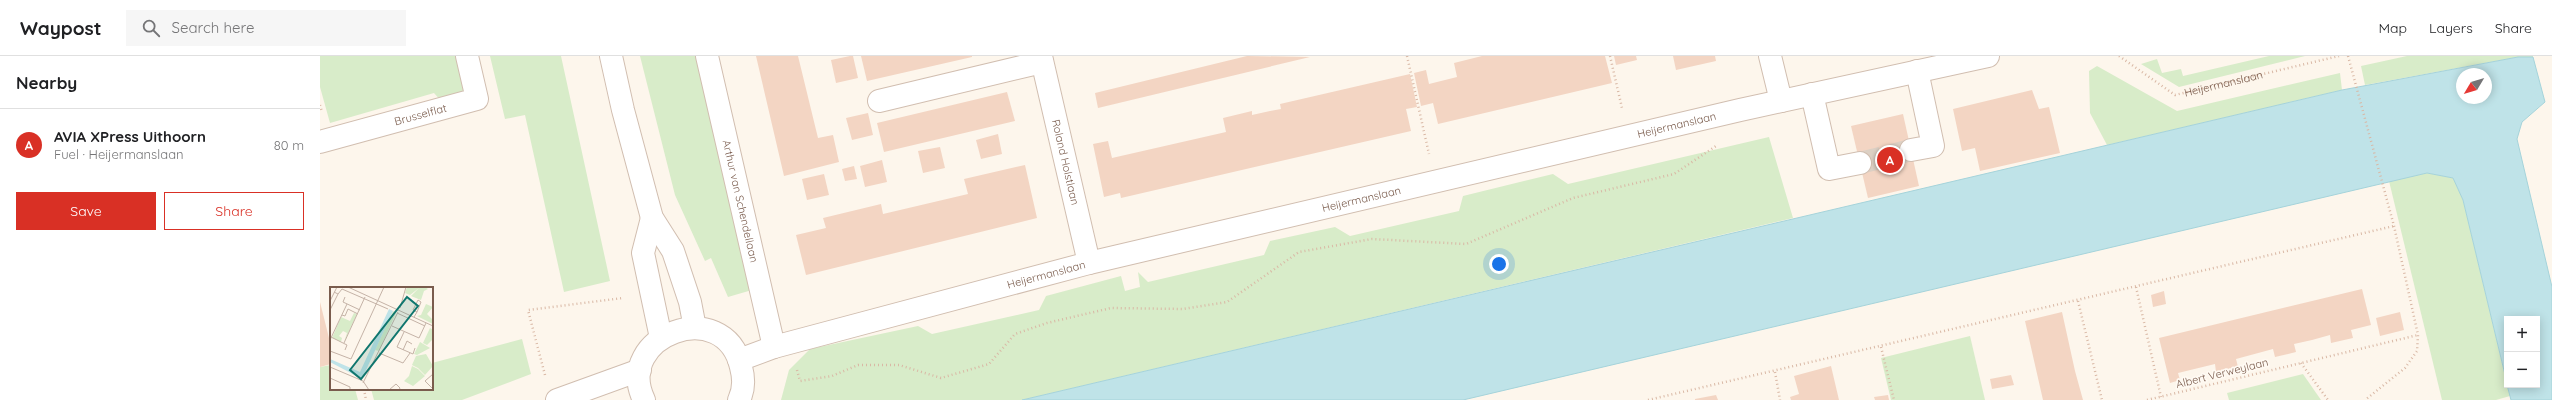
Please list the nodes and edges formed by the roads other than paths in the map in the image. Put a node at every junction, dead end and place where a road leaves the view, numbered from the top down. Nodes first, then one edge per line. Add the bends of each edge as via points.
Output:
1 (467, 56) edge
2 (611, 56) edge
3 (707, 56) edge
4 (1770, 56) edge
5 (1988, 56) edge
6 (1041, 59) edge
7 (1917, 71) junction
8 (1812, 94) junction
9 (879, 101) dead end
10 (1781, 101) junction
11 (320, 142) edge
12 (1911, 150) tunnel mouth
13 (1860, 163) tunnel mouth
14 (652, 218) junction
15 (1089, 263) junction
16 (695, 328) junction
17 (661, 338) junction
18 (774, 347) junction
19 (739, 360) junction
20 (640, 370) junction
21 (557, 400) edge
22 (644, 400) edge
23 (739, 400) edge

1 - 11 street, Brusselflat via 477,99
2 - 14 street
3 - 18 street, Arthur van Schendellaan
4 - 10 street
5 - 7 street, Heijermanslaan
6 - 9 street, Roland Holstlaan
6 - 15 street, Roland Holstlaan
7 - 8 street, Heijermanslaan
7 - 12 street via 1933,146
8 - 10 street, Heijermanslaan
8 - 13 street via 1829,169
10 - 15 street, Heijermanslaan
14 - 16 street via 673,251 690,302
14 - 17 street via 643,253
15 - 18 street, Heijermanslaan
16 - 17 street via 677,329
16 - 19 street via 713,332 729,344
17 - 20 street via 648,352
18 - 19 street, Heijermanslaan
19 - 23 street via 744,378
20 - 21 street
20 - 22 street

